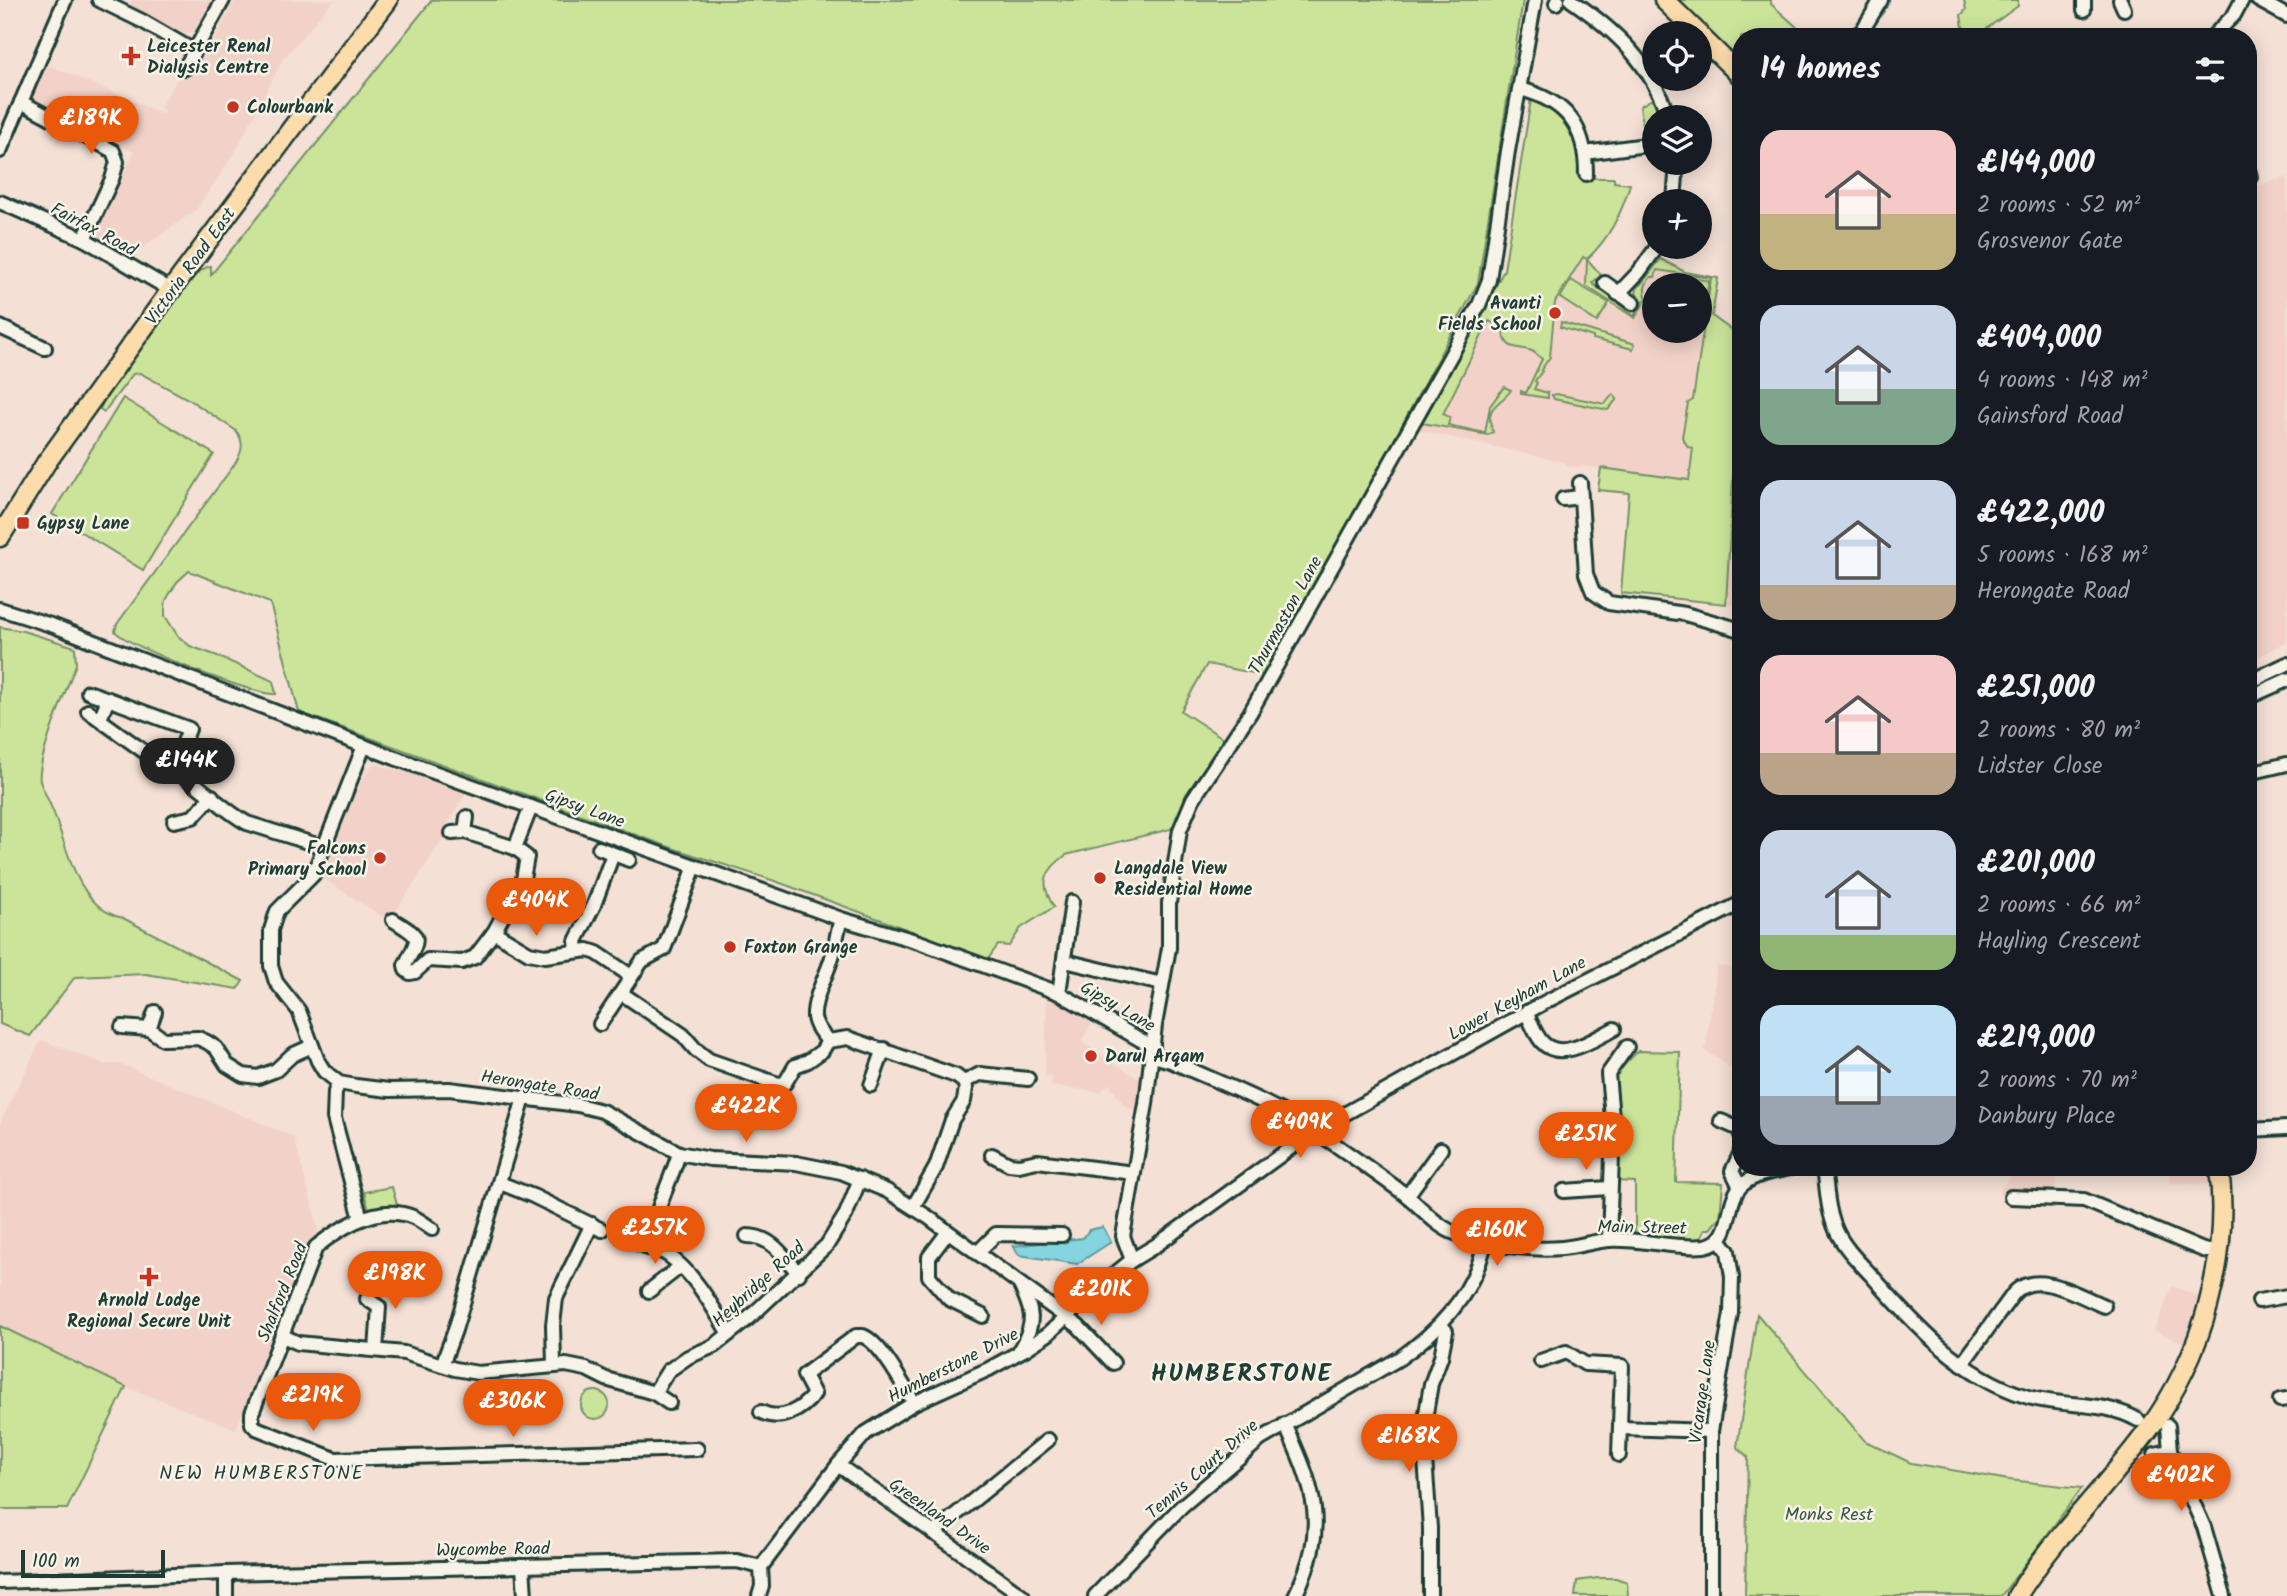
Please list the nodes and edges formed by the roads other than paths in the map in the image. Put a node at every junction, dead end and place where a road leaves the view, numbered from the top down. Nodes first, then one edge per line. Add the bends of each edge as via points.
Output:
1 (65, 0) edge
2 (99, 0) edge
3 (223, 0) edge
4 (388, 0) edge
5 (1535, 0) edge
6 (1572, 0) edge
7 (1664, 0) edge
8 (1881, 0) edge
9 (2242, 0) edge
10 (2258, 0) edge
11 (2287, 16) edge
12 (1685, 21) edge
13 (1864, 28) edge
14 (2221, 28) edge
15 (1712, 48) edge
16 (194, 51) junction
17 (1732, 67) edge
18 (185, 68) dead end
19 (1520, 89) junction
20 (21, 103) junction
21 (1663, 105) edge
22 (1642, 146) edge
23 (0, 150) edge
24 (1585, 153) junction
25 (1586, 174) dead end
26 (0, 202) edge
27 (84, 239) junction
28 (1648, 259) edge
29 (1605, 284) dead end
30 (171, 290) junction
31 (1618, 295) junction
32 (1633, 303) dead end
33 (0, 327) edge
34 (45, 348) dead end
35 (1580, 483) dead end
36 (1580, 497) junction
37 (1563, 499) dead end
38 (0, 537) edge
39 (0, 609) edge
40 (1732, 627) edge
41 (2287, 664) edge
42 (2257, 678) edge
43 (2287, 680) edge
44 (88, 692) dead end
45 (2257, 693) edge
46 (108, 699) junction
47 (88, 710) dead end
48 (100, 719) junction
49 (364, 746) junction
50 (2287, 764) edge
51 (174, 768) junction
52 (2257, 772) edge
53 (212, 796) junction
54 (531, 807) junction
55 (467, 817) dead end
56 (174, 821) dead end
57 (323, 847) junction
58 (515, 848) junction
59 (599, 848) dead end
60 (613, 854) junction
61 (629, 860) dead end
62 (695, 866) junction
63 (1072, 902) dead end
64 (1732, 907) edge
65 (841, 919) junction
66 (393, 920) dead end
67 (494, 932) junction
68 (577, 950) junction
69 (1065, 961) junction
70 (631, 976) junction
71 (1163, 984) junction
72 (621, 993) junction
73 (1059, 993) junction
74 (155, 1012) dead end
75 (1526, 1012) junction
76 (600, 1024) dead end
77 (122, 1027) dead end
78 (149, 1029) junction
79 (1614, 1029) dead end
80 (828, 1041) junction
81 (312, 1046) junction
82 (1627, 1047) dead end
83 (884, 1049) junction
84 (1153, 1051) junction
85 (1028, 1079) dead end
86 (964, 1082) junction
87 (339, 1083) junction
88 (871, 1085) dead end
89 (524, 1098) junction
90 (1721, 1121) dead end
91 (1732, 1126) edge
92 (2287, 1128) edge
93 (1314, 1130) junction
94 (2257, 1130) edge
95 (1441, 1149) dead end
96 (679, 1153) junction
97 (992, 1155) dead end
98 (1134, 1173) junction
99 (1734, 1176) edge
100 (1760, 1176) edge
101 (1825, 1176) edge
102 (2220, 1176) edge
103 (860, 1179) junction
104 (500, 1183) junction
105 (1740, 1187) junction
106 (1609, 1188) junction
107 (1564, 1191) dead end
108 (1407, 1196) junction
109 (2011, 1197) dead end
110 (913, 1207) junction
111 (361, 1219) junction
112 (432, 1229) dead end
113 (948, 1231) junction
114 (747, 1236) dead end
115 (1062, 1236) dead end
116 (1719, 1239) junction
117 (1609, 1240) junction
118 (1485, 1241) junction
119 (977, 1253) junction
120 (2219, 1253) junction
121 (1132, 1260) junction
122 (681, 1266) junction
123 (799, 1274) junction
124 (1020, 1284) junction
125 (649, 1291) dead end
126 (2287, 1296) edge
127 (367, 1299) dead end
128 (2259, 1301) dead end
129 (2104, 1306) dead end
130 (983, 1316) dead end
131 (1066, 1318) junction
132 (1441, 1325) junction
133 (729, 1334) junction
134 (283, 1336) junction
135 (376, 1350) junction
136 (1018, 1353) junction
137 (1541, 1362) dead end
138 (794, 1363) dead end
139 (1113, 1363) dead end
140 (1962, 1364) junction
141 (442, 1365) junction
142 (554, 1365) junction
143 (804, 1375) junction
144 (654, 1393) junction
145 (669, 1403) dead end
146 (914, 1403) junction
147 (761, 1412) dead end
148 (2138, 1420) dead end
149 (1286, 1424) junction
150 (2168, 1426) dead end
151 (1620, 1428) junction
152 (1711, 1431) junction
153 (1048, 1440) dead end
154 (697, 1449) dead end
155 (2171, 1451) junction
156 (2155, 1454) dead end
157 (1619, 1455) dead end
158 (838, 1465) junction
159 (2098, 1492) junction
160 (933, 1533) junction
161 (523, 1566) junction
162 (761, 1567) junction
163 (226, 1573) junction
164 (2, 1583) edge
165 (226, 1596) edge
166 (524, 1596) edge
167 (759, 1596) edge
168 (1023, 1596) edge
169 (1095, 1596) edge
170 (1295, 1596) edge
171 (1430, 1596) edge
172 (1711, 1596) edge
173 (2017, 1596) edge
174 (2030, 1596) edge
175 (2224, 1596) edge

1 - 20 street
2 - 16 street
3 - 16 street
4 - 30 highway, Victoria Road East
5 - 19 street, Thurmaston Lane
6 - 21 street via 1635,53
7 - 12 highway
8 - 13 street
9 - 14 street
10 - 11 street
15 - 17 highway
16 - 18 street
19 - 24 street via 1549,99 1565,111 1578,130
19 - 71 street, Thurmaston Lane via 1489,280 1250,713 1194,799 1181,830
20 - 23 street
20 - 27 street via 113,151 117,162 112,179
22 - 24 street
24 - 25 street
26 - 27 street, Fairfax Road
27 - 30 street, Fairfax Road
28 - 31 street
29 - 31 street
30 - 38 highway, Victoria Road East via 46,463
31 - 32 street
33 - 34 street
35 - 36 street
36 - 37 street
36 - 40 street via 1586,574 1597,597
39 - 49 street, Gipsy Lane
41 - 42 street
43 - 45 street
44 - 46 street
46 - 48 street
46 - 51 street via 189,729
47 - 48 street
48 - 51 street via 160,763
49 - 54 street, Gipsy Lane
49 - 57 street
50 - 52 street
51 - 53 street
53 - 56 street via 193,817
53 - 57 street via 247,823
54 - 58 street
54 - 62 street, Gipsy Lane
55 - 58 street via 458,832
57 - 81 street via 313,875 277,911 271,930 276,982 299,1010
58 - 67 street via 527,857 523,879
59 - 60 street
60 - 61 street
60 - 68 street via 576,941
62 - 65 street, Gipsy Lane
62 - 70 street via 664,949 642,961
63 - 69 street
64 - 75 street, Lower Keyham Lane
65 - 73 street, Gipsy Lane
65 - 80 street via 814,1017
66 - 67 street via 417,938 405,965 410,973 428,960 469,961
67 - 68 street via 529,953 545,956
68 - 70 street via 597,953
69 - 71 street
69 - 73 street
70 - 72 street
71 - 84 street, Thurmaston Lane
72 - 76 street
72 - 80 street via 683,1035 709,1060 778,1084 785,1083 795,1066 822,1051
73 - 84 street, Gipsy Lane
74 - 78 street
75 - 79 street via 1543,1043 1560,1050
75 - 93 street, Lower Keyham Lane
77 - 78 street
78 - 81 street via 163,1039 198,1038 216,1048 227,1065 243,1075 258,1077
80 - 83 street via 848,1038
81 - 87 street via 324,1071
82 - 106 street via 1608,1074 1613,1128
83 - 86 street
83 - 88 street
84 - 93 street, Gipsy Lane
84 - 98 street, Thurmaston Lane
85 - 86 street via 980,1074
86 - 110 street via 964,1101
87 - 89 street, Herongate Road
87 - 111 street via 334,1118
89 - 96 street, Herongate Road via 601,1111
89 - 104 street
90 - 91 street
92 - 94 street
93 - 108 street, Main Street
93 - 121 street, Humberstone Drive
95 - 108 street
96 - 103 street, Herongate Road via 796,1164
96 - 122 street via 657,1226 643,1245
97 - 98 street via 1009,1164 1037,1161
98 - 121 street, Thurmaston Lane via 1123,1236
99 - 105 street
100 - 105 street
101 - 140 street via 1831,1218 1842,1241 1900,1308
102 - 120 highway via 2223,1222
103 - 110 street, Herongate Road
103 - 123 street, Heybridge Road via 827,1245
104 - 141 street
104 - 142 street via 597,1227 556,1298
105 - 116 street
106 - 107 street
106 - 117 street
108 - 118 street, Main Street via 1442,1227
109 - 120 street via 2084,1200
110 - 113 street, Herongate Road
111 - 112 street, Shalford Road via 395,1213
111 - 134 street, Shalford Road via 316,1247
113 - 119 street, Herongate Road
113 - 130 street via 929,1257 929,1276 949,1299
114 - 123 street via 769,1241
115 - 119 street via 996,1234
116 - 117 street, Main Street via 1704,1246
116 - 152 street, Vicarage Lane via 1732,1267 1731,1313
117 - 118 street, Main Street via 1560,1248
118 - 132 street, Tennis Court Drive via 1481,1262
119 - 124 street, Herongate Road
120 - 159 highway via 2207,1310 2174,1390
121 - 131 street, Humberstone Drive
122 - 125 street
122 - 133 street
123 - 133 street, Heybridge Road
124 - 131 street, Herongate Road
124 - 136 street via 1032,1317 1030,1332
126 - 128 street
127 - 135 street via 379,1307
129 - 140 street via 2040,1283 2025,1284
131 - 136 street, Humberstone Drive
131 - 139 street, Herongate Road
132 - 149 street, Tennis Court Drive via 1400,1358
132 - 171 street via 1446,1331 1444,1344 1423,1431
133 - 144 street, Heybridge Road via 668,1371
134 - 135 street via 298,1343
134 - 154 street, Shalford Road via 252,1413 252,1424 335,1459 508,1456 683,1444
135 - 141 street
136 - 146 street, Humberstone Drive
137 - 151 street via 1566,1352 1585,1364 1622,1366
138 - 143 street
140 - 148 street via 2026,1396 2111,1408
141 - 142 street via 478,1373
142 - 144 street via 586,1368
143 - 146 street via 856,1336 863,1336 873,1343
143 - 147 street via 814,1390 813,1397 791,1413
144 - 145 street
146 - 158 street, Humberstone Drive via 866,1433
149 - 169 street, Tennis Court Drive via 1261,1439 1182,1506
149 - 170 street via 1310,1481 1315,1515 1312,1555
150 - 155 street
151 - 152 street
151 - 157 street
152 - 172 street, Vicarage Lane
153 - 160 street
155 - 156 street
155 - 175 street via 2204,1527
158 - 160 street, Greenland Drive
158 - 162 street, Humberstone Drive
159 - 173 highway via 2056,1539
159 - 174 highway
160 - 168 street, Greenland Drive
161 - 162 street, Wycombe Road via 737,1561
161 - 163 street, Wycombe Road
161 - 166 street
162 - 167 street
163 - 164 street, Wycombe Road
163 - 165 street

